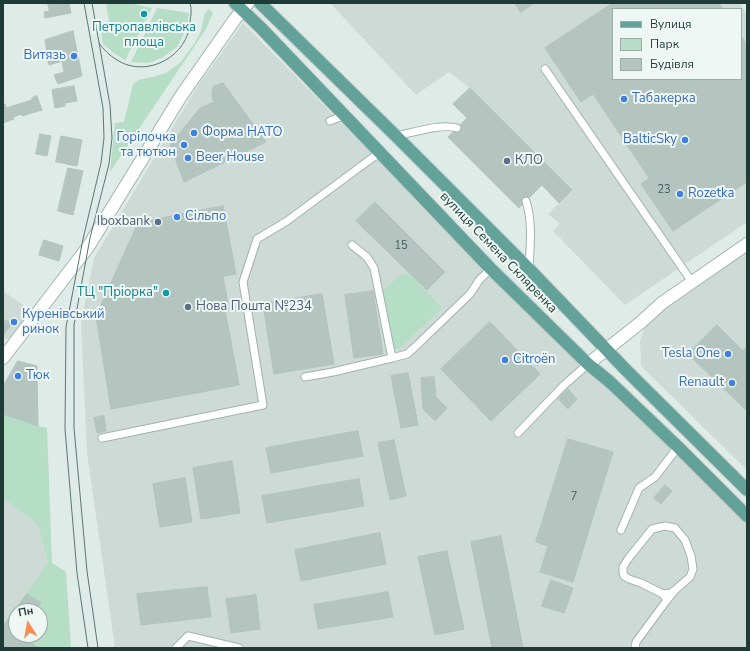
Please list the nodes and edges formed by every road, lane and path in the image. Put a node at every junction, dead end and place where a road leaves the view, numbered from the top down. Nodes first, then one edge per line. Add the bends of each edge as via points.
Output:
1 (260, 3) edge
2 (242, 5) edge
3 (545, 69) dead end
4 (457, 128) dead end
5 (396, 136) junction
6 (381, 152) junction
7 (526, 201) dead end
8 (747, 244) edge
9 (352, 245) dead end
10 (491, 269) junction
11 (529, 269) junction
12 (692, 282) junction
13 (606, 350) junction
14 (3, 358) edge
15 (392, 358) junction
16 (588, 364) junction
17 (305, 377) dead end
18 (518, 433) dead end
19 (102, 438) dead end
20 (678, 447) junction
21 (745, 484) edge
22 (747, 516) edge
23 (621, 530) dead end
24 (665, 597) junction
25 (635, 646) edge
26 (176, 648) edge
27 (239, 648) edge

1 - 5 main road, вулиця Семена Скляренка
2 - 6 main road, вулиця Семена Скляренка
2 - 14 street via 181,96 88,247
3 - 12 lane
4 - 5 lane via 442,126
5 - 11 main road, вулиця Семена Скляренка
6 - 10 main road, вулиця Семена Скляренка
6 - 19 lane via 257,239 243,282 263,405
7 - 11 lane via 531,241
8 - 12 street
9 - 15 lane via 374,268
10 - 15 lane via 470,294 415,347 406,354
10 - 16 main road, вулиця Семена Скляренка
11 - 13 main road, вулиця Семена Скляренка
12 - 13 street via 662,303
13 - 16 street
13 - 21 main road, вулиця Семена Скляренка
15 - 17 lane
16 - 18 lane
16 - 20 main road, вулиця Семена Скляренка
20 - 22 main road, вулиця Семена Скляренка
20 - 23 lane via 655,477 639,488
24 - 24 lane via 690,577 693,569 685,540 675,528 665,526 652,530 628,559 623,572 629,579
24 - 25 lane
26 - 27 lane via 188,636

